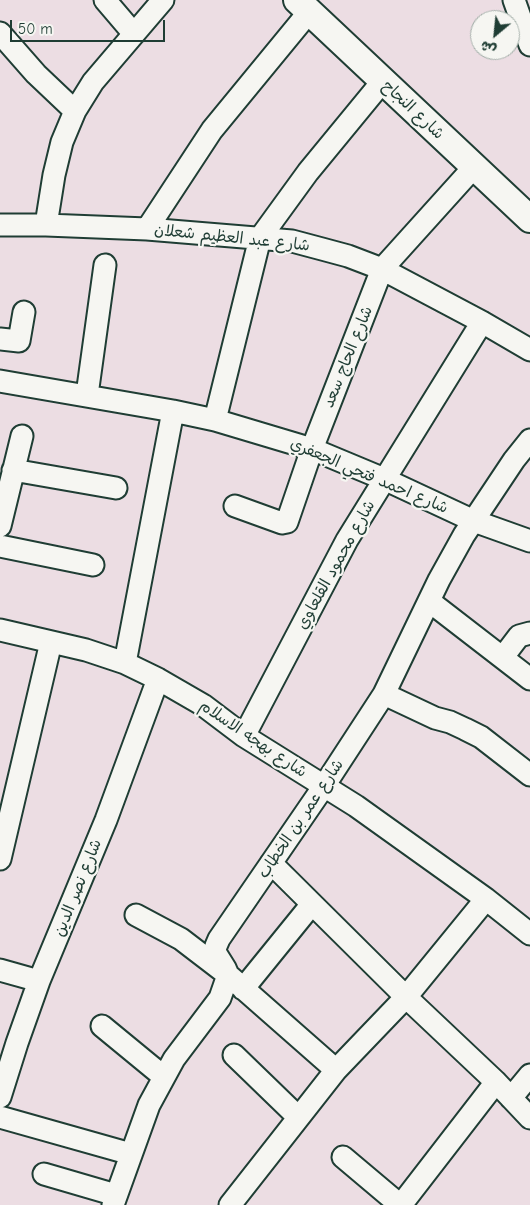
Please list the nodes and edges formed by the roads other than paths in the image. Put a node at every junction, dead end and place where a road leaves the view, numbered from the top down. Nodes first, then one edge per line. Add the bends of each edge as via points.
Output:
1 (105, 0) edge
2 (163, 0) edge
3 (514, 0) edge
4 (303, 6) edge
5 (0, 33) edge
6 (134, 34) junction
7 (530, 45) edge
8 (382, 82) junction
9 (75, 111) junction
10 (474, 167) junction
11 (530, 219) edge
12 (0, 225) edge
13 (46, 225) junction
14 (147, 229) junction
15 (260, 238) junction
16 (105, 265) dead end
17 (382, 269) junction
18 (24, 312) dead end
19 (482, 322) junction
20 (0, 339) edge
21 (530, 350) edge
22 (0, 381) edge
23 (87, 395) junction
24 (173, 411) junction
25 (215, 420) junction
26 (22, 436) dead end
27 (530, 440) edge
28 (312, 448) junction
29 (13, 470) junction
30 (384, 479) junction
31 (116, 488) dead end
32 (235, 506) dead end
33 (474, 521) junction
34 (0, 526) edge
35 (530, 541) edge
36 (0, 546) edge
37 (93, 565) dead end
38 (429, 601) junction
39 (0, 630) edge
40 (530, 633) edge
41 (52, 642) junction
42 (504, 658) junction
43 (125, 663) junction
44 (158, 679) junction
45 (530, 679) edge
46 (384, 694) junction
47 (244, 736) junction
48 (530, 775) edge
49 (324, 786) junction
50 (0, 859) edge
51 (271, 863) junction
52 (486, 899) junction
53 (312, 904) junction
54 (136, 915) dead end
55 (530, 934) edge
56 (0, 970) edge
57 (39, 981) junction
58 (235, 982) junction
59 (406, 997) junction
60 (102, 1026) dead end
61 (234, 1055) dead end
62 (336, 1070) junction
63 (530, 1074) edge
64 (164, 1077) junction
65 (496, 1082) junction
66 (0, 1097) edge
67 (511, 1098) junction
68 (0, 1117) edge
69 (298, 1117) junction
70 (530, 1118) edge
71 (131, 1154) junction
72 (343, 1157) dead end
73 (44, 1174) dead end
74 (114, 1200) edge
75 (230, 1205) edge
76 (400, 1205) edge

1 - 6 street
2 - 6 street
3 - 7 street
4 - 8 street, شارع النجاح
4 - 14 street via 212,130
5 - 9 street
6 - 9 street via 93,82
8 - 10 street, شارع النجاح
8 - 15 street via 308,172
9 - 13 street via 62,142
10 - 11 street, شارع النجاح
10 - 17 street, شارع الحاج سعد
12 - 13 street, شارع عبد العظيم شعلان
13 - 14 street, شارع عبد العظيم شعلان
14 - 15 street, شارع عبد العظيم شعلان
15 - 17 street, شارع عبد العظيم شعلان via 322,248
15 - 25 street
16 - 23 street
17 - 19 street, شارع عبد العظيم شعلان
17 - 28 street, شارع الحاج سعد
18 - 20 street via 19,340
19 - 21 street, شارع عبد العظيم شعلان
19 - 30 street, شارع محمود القلعاوي
22 - 23 street, شارع احمد فتحي الجعفري
23 - 24 street, شارع احمد فتحي الجعفري
24 - 25 street, شارع احمد فتحي الجعفري
24 - 43 street
25 - 28 street, شارع احمد فتحي الجعفري
26 - 29 street
27 - 33 street, شارع عمر بن الخطاب
28 - 30 street, شارع احمد فتحي الجعفري
28 - 32 street, شارع الحاج سعد via 285,524
29 - 31 street
29 - 34 street
30 - 33 street, شارع احمد فتحي الجعفري
30 - 47 street, شارع محمود القلعاوي via 347,540
33 - 35 street, شارع احمد فتحي الجعفري
33 - 38 street, شارع عمر بن الخطاب
36 - 37 street
38 - 42 street
38 - 46 street, شارع عمر بن الخطاب
39 - 41 street, شارع بهجه الاسلام
40 - 42 street via 520,636
41 - 43 street, شارع بهجه الاسلام
41 - 50 street
42 - 45 street
43 - 44 street, شارع بهجه الاسلام
44 - 47 street, شارع بهجه الاسلام via 203,705
44 - 57 street, شارع نصر الدين via 102,828
46 - 48 street via 465,729
46 - 49 street, شارع عمر بن الخطاب
47 - 49 street, شارع بهجه الاسلام
49 - 51 street, شارع عمر بن الخطاب
49 - 52 street, شارع بهجه الاسلام
51 - 53 street
51 - 58 street, شارع عمر بن الخطاب via 216,946 215,952
52 - 55 street, شارع بهجه الاسلام
52 - 59 street
53 - 58 street
53 - 59 street
54 - 58 street via 181,939
56 - 57 street
57 - 66 street, شارع نصر الدين
58 - 62 street
58 - 64 street via 174,1059
59 - 62 street
59 - 65 street
60 - 64 street
61 - 69 street
62 - 69 street
63 - 67 street
64 - 71 street via 149,1105
65 - 67 street
65 - 76 street
67 - 70 street
68 - 71 street
69 - 75 street
71 - 74 street
72 - 76 street
73 - 74 street

